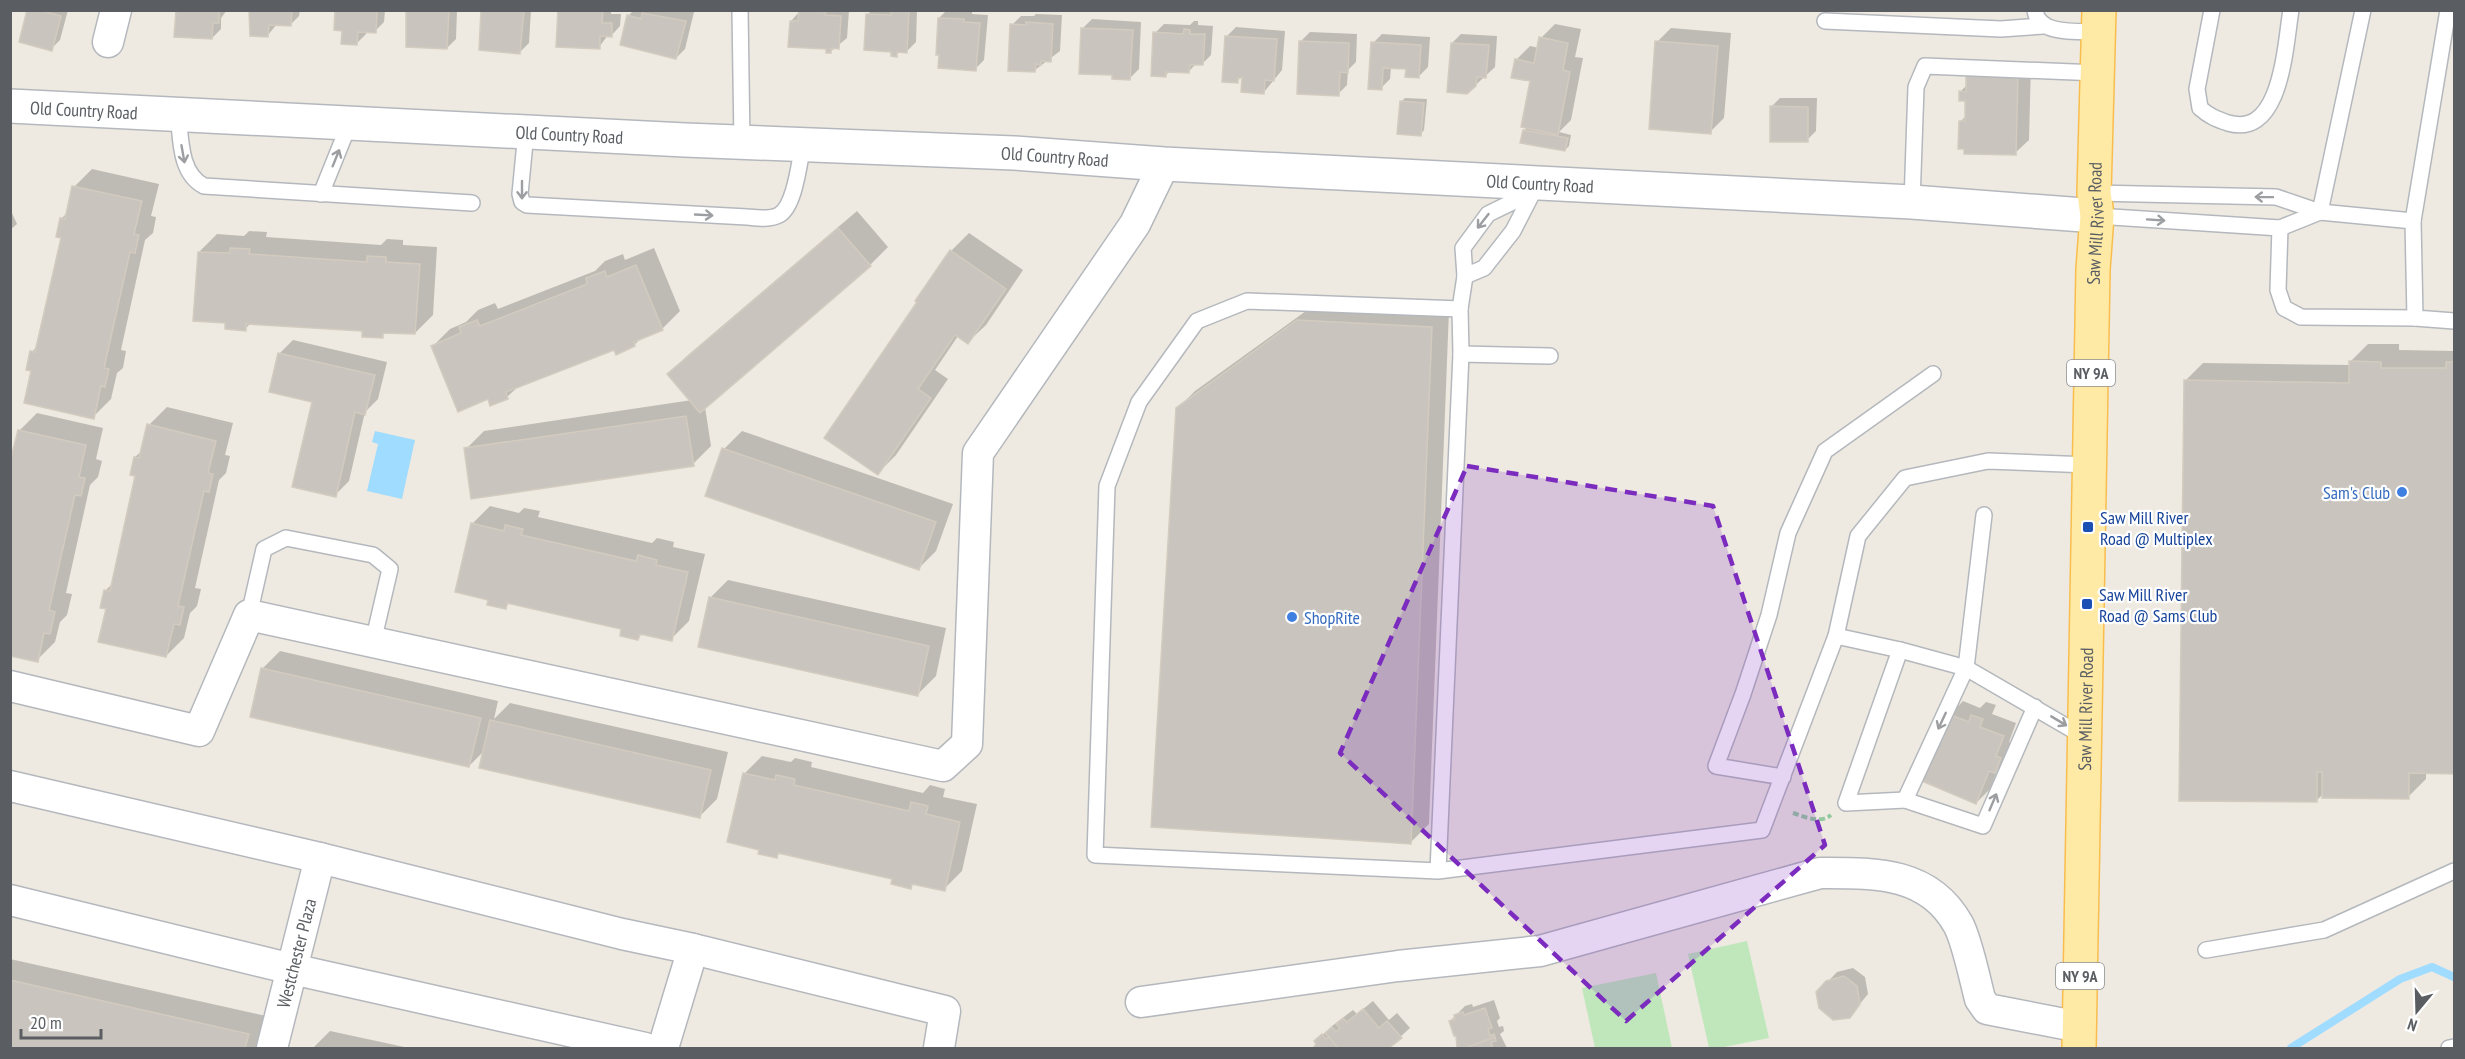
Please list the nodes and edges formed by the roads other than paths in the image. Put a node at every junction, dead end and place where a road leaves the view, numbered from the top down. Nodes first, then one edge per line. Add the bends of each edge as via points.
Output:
1 (116, 10) edge
2 (740, 10) edge
3 (2035, 10) edge
4 (2212, 10) edge
5 (2291, 10) edge
6 (2363, 10) edge
7 (2448, 10) edge
8 (1825, 21) dead end
9 (2099, 21) edge
10 (2043, 26) junction
11 (108, 42) dead end
12 (2098, 74) junction
13 (10, 106) edge
14 (178, 113) junction
15 (350, 122) junction
16 (526, 132) junction
17 (742, 143) junction
18 (803, 145) junction
19 (1164, 164) junction
20 (1540, 188) junction
21 (321, 194) junction
22 (1912, 202) junction
23 (472, 203) dead end
24 (2096, 205) junction
25 (2320, 212) junction
26 (2413, 220) junction
27 (2280, 228) junction
28 (1465, 276) junction
29 (1460, 309) junction
30 (2415, 318) junction
31 (2454, 321) edge
32 (1461, 354) junction
33 (1550, 356) dead end
34 (1933, 374) dead end
35 (2089, 465) junction
36 (1984, 515) dead end
37 (249, 615) junction
38 (1836, 636) junction
39 (373, 642) junction
40 (1900, 650) junction
41 (1966, 668) junction
42 (10, 686) edge
43 (2035, 707) junction
44 (2083, 736) junction
45 (1783, 777) junction
46 (10, 786) edge
47 (1905, 800) junction
48 (320, 858) junction
49 (1438, 871) junction
50 (2454, 871) edge
51 (10, 900) edge
52 (693, 949) junction
53 (2206, 950) dead end
54 (292, 969) junction
55 (1141, 1002) dead end
56 (2079, 1038) edge
57 (2454, 1047) edge
58 (272, 1048) edge
59 (645, 1048) edge
60 (663, 1048) edge
61 (939, 1048) edge
62 (2449, 1048) edge

1 - 11 street
2 - 17 lane
3 - 10 lane via 2036,19
4 - 5 lane via 2197,89 2200,108 2210,118 2240,126 2254,122 2270,107 2278,86
6 - 25 lane
7 - 26 lane
8 - 10 lane via 1993,29
9 - 10 lane via 2054,29
9 - 12 main road, Saw Mill River Road / NY 9A
12 - 22 lane via 1925,66 1916,87
12 - 24 main road, Saw Mill River Road / NY 9A
13 - 14 street, Old Country Road
14 - 15 street, Old Country Road
14 -> 21 lane via 186,168 204,186
15 - 16 street, Old Country Road
21 -> 15 lane
16 - 17 street, Old Country Road
16 -> 18 lane via 520,194 527,205 713,216 771,218 783,212 791,199
17 - 18 street, Old Country Road
18 - 19 street, Old Country Road via 1014,153
19 - 20 street, Old Country Road
19 - 39 street via 1135,224 978,453 967,744 943,766
20 - 22 street, Old Country Road
20 - 28 lane via 1484,268
20 -> 28 lane via 1488,213 1463,248
21 - 23 lane
22 - 24 street, Old Country Road
25 -> 24 lane via 2276,197
24 -> 27 lane
24 - 35 main road, Saw Mill River Road / NY 9A
25 - 26 lane
25 - 27 lane
26 - 30 lane
27 - 30 lane via 2278,290 2284,308 2301,317
28 - 29 lane
29 - 32 lane
29 - 49 lane via 1247,301 1197,321 1139,402 1107,486 1095,855
30 - 31 lane
32 - 33 lane
32 - 49 lane
34 - 45 lane via 1825,451 1788,533 1769,615 1716,766
35 - 38 lane via 1988,461 1905,478 1858,536
35 - 44 main road, Saw Mill River Road / NY 9A
36 - 41 lane
37 - 39 street
37 - 39 lane via 264,549 286,538 373,555 390,568
37 - 42 street via 199,731
38 - 40 lane
38 - 45 lane
40 - 41 lane
40 - 47 lane via 1846,803
41 - 43 lane
41 -> 47 lane
43 -> 44 lane
47 -> 43 lane via 1983,826
44 - 56 main road, Saw Mill River Road / NY 9A
45 - 49 lane via 1762,830
46 - 48 street
48 - 52 street
48 - 54 street, Westchester Plaza
50 - 53 lane via 2324,930
51 - 54 street
52 - 60 street
52 - 61 street via 945,1011
54 - 58 street, Westchester Plaza
54 - 59 street
55 - 56 street via 1398,966 1540,951 1821,873 1868,873 1913,881 1939,900 1959,925 1980,999 1988,1009
57 - 62 lane

